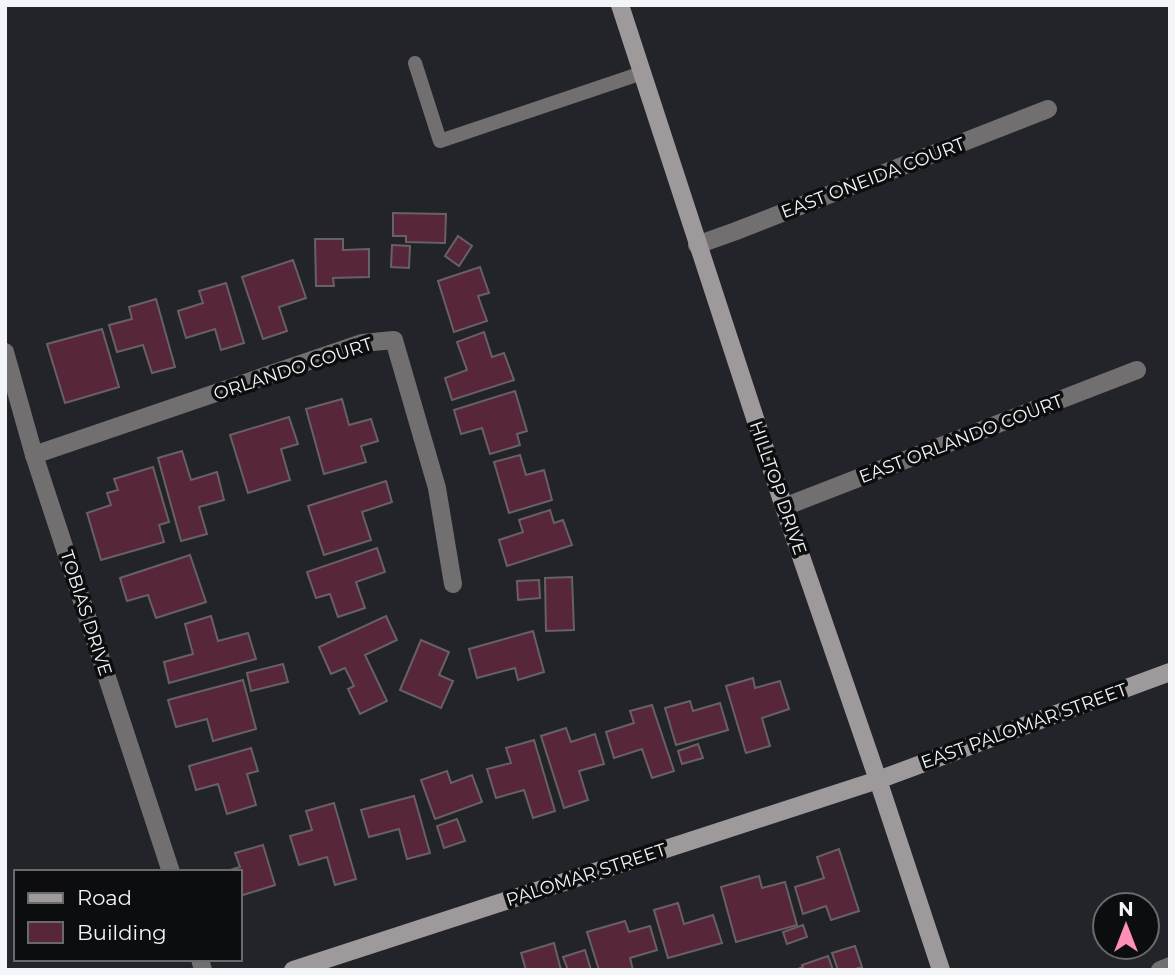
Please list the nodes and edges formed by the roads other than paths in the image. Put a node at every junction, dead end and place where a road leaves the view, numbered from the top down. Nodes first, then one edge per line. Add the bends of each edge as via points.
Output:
1 (620, 5) edge
2 (415, 63) dead end
3 (642, 73) junction
4 (1048, 109) dead end
5 (697, 245) junction
6 (5, 352) edge
7 (1137, 370) dead end
8 (34, 455) junction
9 (784, 507) junction
10 (453, 584) dead end
11 (1170, 672) edge
12 (878, 780) junction
13 (170, 870) edge
14 (1170, 966) edge
15 (293, 970) edge
16 (941, 970) edge
17 (1160, 970) edge

1 - 3 main road, HILLTOP DRIVE
2 - 3 lane via 440,141
3 - 5 main road, HILLTOP DRIVE
4 - 5 street, EAST ONEIDA COURT
5 - 9 main road, HILLTOP DRIVE
6 - 8 street, TOBIAS DRIVE
7 - 9 street, EAST ORLANDO COURT
8 - 10 street, ORLANDO COURT via 362,343 394,340 437,488
8 - 13 street, TOBIAS DRIVE
9 - 12 main road, HILLTOP DRIVE
11 - 12 main road, EAST PALOMAR STREET
12 - 15 main road, PALOMAR STREET
12 - 16 main road, HILLTOP DRIVE
14 - 17 street

